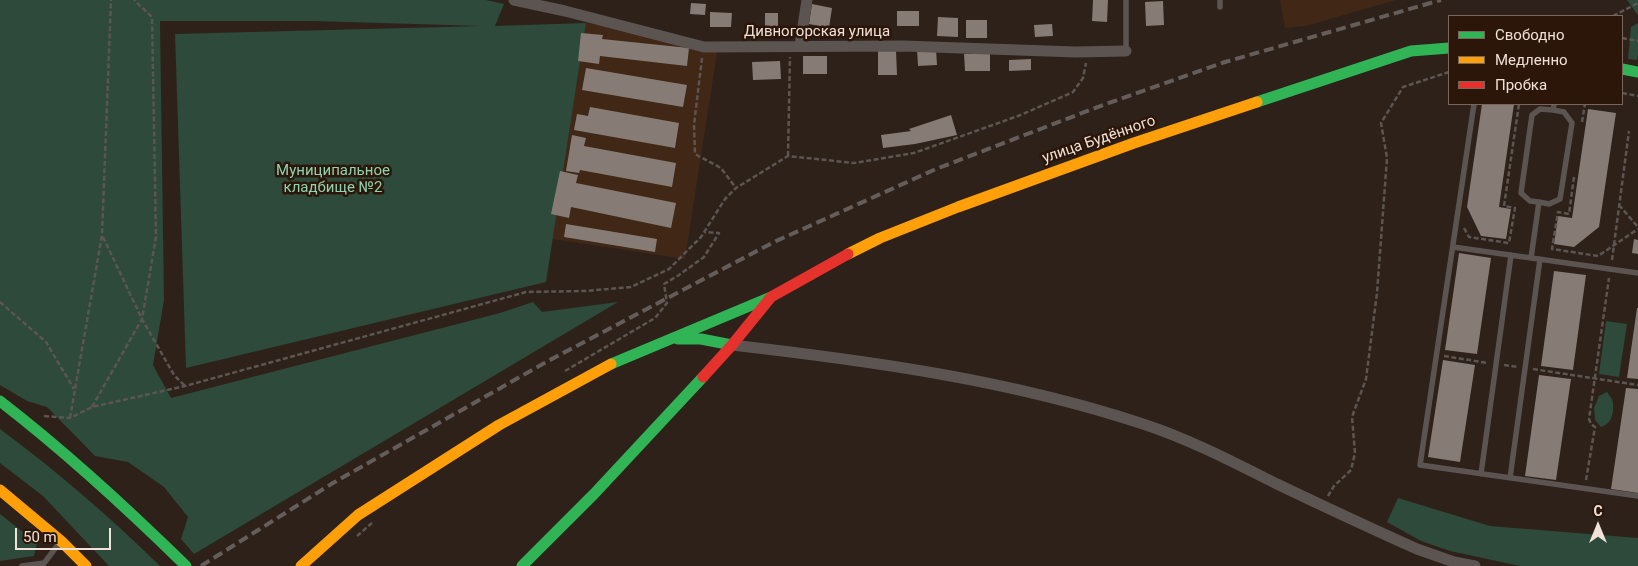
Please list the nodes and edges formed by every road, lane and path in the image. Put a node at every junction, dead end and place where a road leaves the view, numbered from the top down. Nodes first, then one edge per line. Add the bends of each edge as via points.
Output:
1 (111, 0) edge
2 (134, 0) edge
3 (514, 0) edge
4 (807, 0) edge
5 (1126, 0) edge
6 (1220, 0) edge
7 (1638, 3) edge
8 (1220, 7) dead end
9 (1615, 15) edge
10 (1623, 38) edge
11 (1638, 41) edge
12 (704, 47) junction
13 (795, 47) junction
14 (1448, 48) edge
15 (1126, 51) joint
16 (1088, 52) junction
17 (1623, 69) edge
18 (1448, 72) edge
19 (1638, 72) edge
20 (1623, 93) edge
21 (1638, 96) edge
22 (1474, 105) edge
23 (1519, 105) edge
24 (1585, 105) edge
25 (1553, 107) edge
26 (1582, 122) dead end
27 (1630, 131) dead end
28 (788, 156) junction
29 (1574, 177) dead end
30 (736, 188) junction
31 (1539, 202) junction
32 (1619, 205) junction
33 (1457, 216) junction
34 (1638, 228) edge
35 (704, 232) junction
36 (102, 235) junction
37 (1614, 245) junction
38 (1453, 247) junction
39 (1511, 255) junction
40 (1531, 258) junction
41 (1540, 259) junction
42 (1610, 269) junction
43 (1638, 273) edge
44 (771, 297) junction
45 (0, 302) edge
46 (142, 319) junction
47 (666, 340) junction
48 (732, 345) junction
49 (1437, 355) junction
50 (1496, 364) junction
51 (1526, 368) junction
52 (565, 371) dead end
53 (1595, 379) junction
54 (1638, 385) edge
55 (185, 386) junction
56 (75, 390) junction
57 (0, 402) edge
58 (92, 407) junction
59 (0, 414) edge
60 (44, 416) dead end
61 (70, 418) junction
62 (1481, 474) junction
63 (1510, 478) junction
64 (1585, 489) junction
65 (0, 490) edge
66 (1638, 496) edge
67 (1322, 506) junction
68 (143, 531) junction
69 (61, 541) junction
70 (43, 564) edge
71 (22, 566) edge
72 (86, 566) edge
73 (171, 566) edge
74 (186, 566) edge
75 (301, 566) edge
76 (522, 566) edge
77 (1475, 566) edge

1 - 36 path
2 - 46 path via 152,17 156,238
3 - 12 street, Дивногорская улица
4 - 13 street
5 - 15 lane
6 - 8 lane
7 - 9 path
10 - 11 path
12 - 13 street, Дивногорская улица
12 - 30 path via 694,124 695,154 721,168
13 - 16 street, Дивногорская улица via 903,46
13 - 28 path
14 - 44 main road, улица Будённого via 1410,50 1134,143 958,207 880,238
15 - 16 street, Дивногорская улица
16 - 28 path via 1083,78 1073,92 1018,116 914,153 854,163
17 - 19 main road
18 - 67 path via 1403,87 1381,123 1387,158 1377,293 1366,379 1352,417 1355,453 1351,470 1334,486
20 - 21 path
22 - 33 lane
23 - 33 path via 1504,206 1515,208 1510,243 1469,237
24 - 26 path
25 - 31 lane via 1540,109 1532,115 1529,134 1521,193 1530,201
25 - 31 lane via 1564,112 1572,123 1560,199 1549,204
27 - 32 path
28 - 30 path
29 - 37 path via 1569,214 1558,212 1552,250 1598,256
30 - 35 path
31 - 40 lane
32 - 34 path
32 - 37 path
33 - 38 lane
34 - 37 path
35 - 52 path via 719,233 704,257 664,284 667,303 655,318
35 - 55 path via 669,270 631,287 526,292
36 - 46 path
36 - 56 path
37 - 42 path
38 - 39 lane
38 - 49 lane
39 - 40 lane
39 - 50 lane
40 - 41 lane
41 - 42 lane
41 - 51 lane
42 - 43 lane
42 - 53 path
44 - 47 main road
44 - 48 main road
45 - 56 path via 46,342
46 - 55 path via 174,375
46 - 58 path
47 - 48 main road via 701,338
47 - 75 main road via 609,365 499,425 358,515
48 - 67 street via 926,371 1068,403 1143,424 1204,449
48 - 76 main road via 594,494
49 - 50 path
49 - 62 lane via 1420,465
50 - 51 path
50 - 62 lane
51 - 53 path
51 - 63 lane
53 - 54 path
53 - 64 path via 1589,419 1595,427
55 - 58 path
56 - 61 path
57 - 68 main road via 55,444
58 - 61 path
59 - 68 main road
60 - 61 path
62 - 63 lane
63 - 64 lane
64 - 66 lane
65 - 69 main road
67 - 77 street via 1417,549
68 - 73 main road
68 - 74 main road
69 - 70 lane
69 - 72 main road
70 - 71 lane

